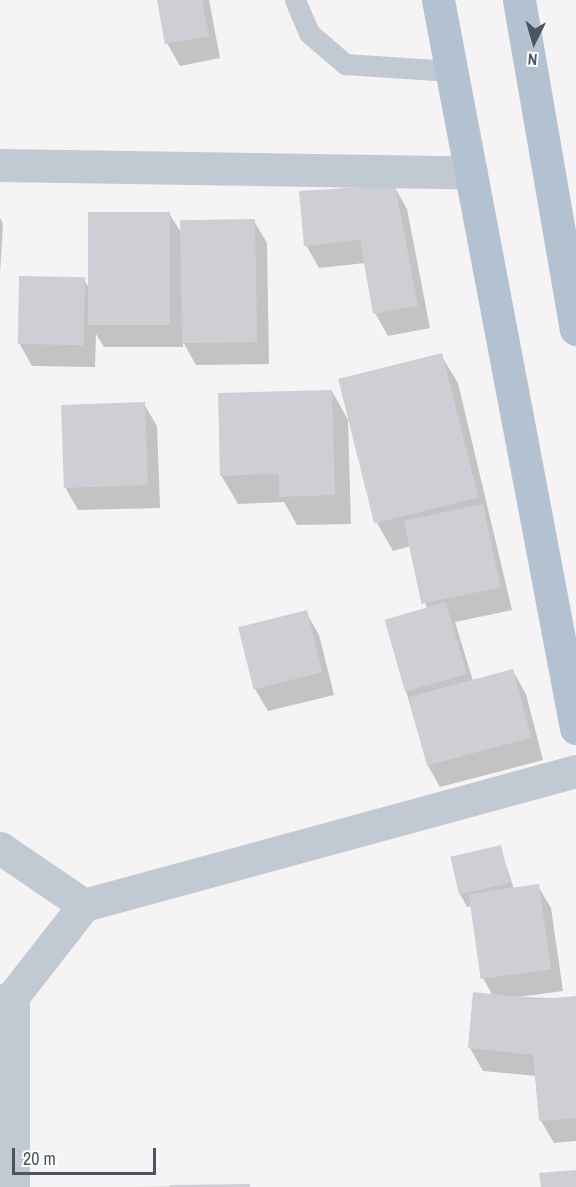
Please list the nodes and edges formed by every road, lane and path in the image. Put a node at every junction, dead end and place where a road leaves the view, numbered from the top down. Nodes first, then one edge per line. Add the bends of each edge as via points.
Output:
1 (295, 0) edge
2 (438, 0) edge
3 (519, 0) edge
4 (451, 70) junction
5 (0, 165) edge
6 (471, 172) junction
7 (576, 329) edge
8 (576, 728) edge
9 (576, 771) edge
10 (0, 848) edge
11 (84, 904) junction
12 (6, 999) edge
13 (13, 1187) edge

1 - 4 lane via 309,33 345,64
2 - 4 main road
3 - 7 main road
4 - 6 main road
5 - 6 street
6 - 8 main road
9 - 11 street
10 - 11 street
11 - 12 street
12 - 13 street

